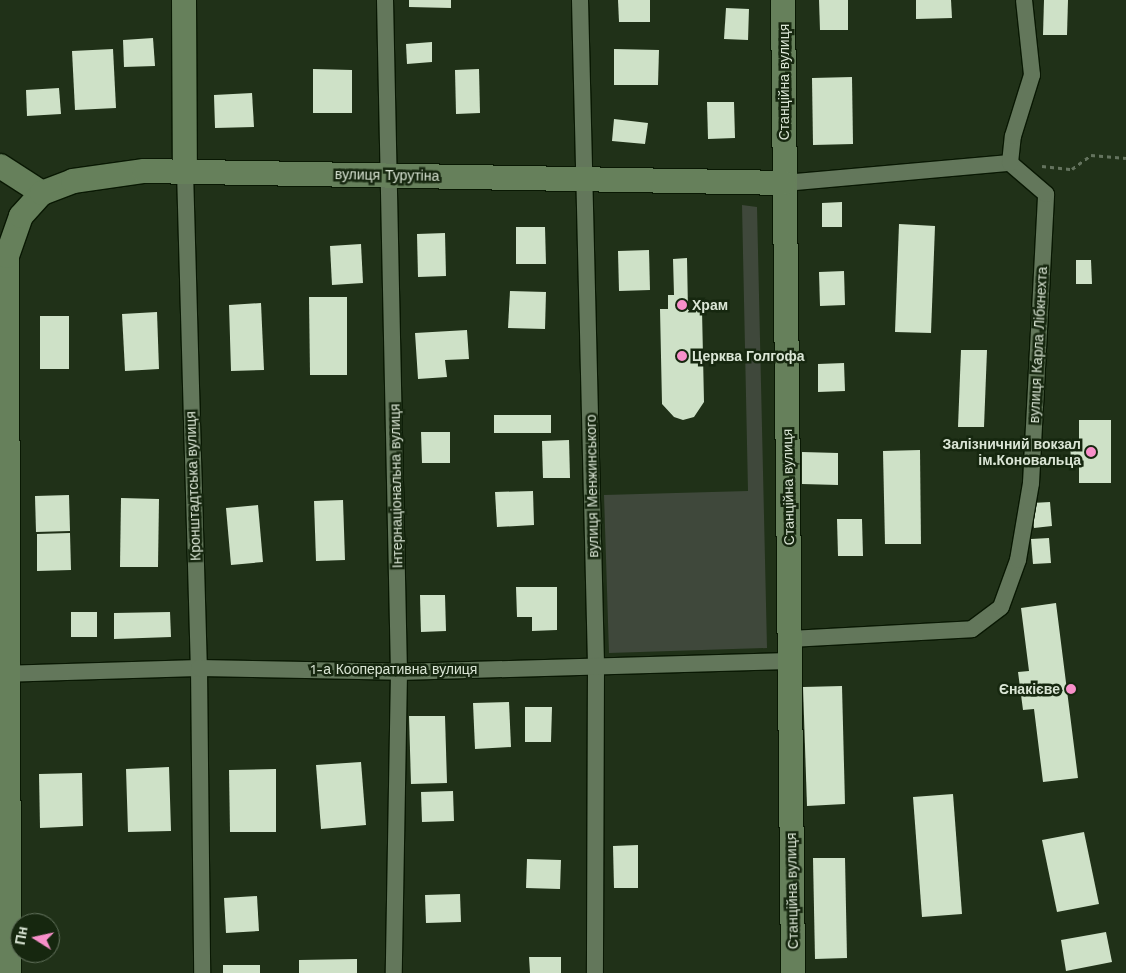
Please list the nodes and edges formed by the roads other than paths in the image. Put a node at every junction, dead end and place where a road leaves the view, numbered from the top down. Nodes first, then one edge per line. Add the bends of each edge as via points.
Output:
1 (184, 0) edge
2 (385, 0) edge
3 (580, 0) edge
4 (783, 0) edge
5 (1024, 0) edge
6 (1010, 163) junction
7 (0, 166) edge
8 (185, 171) junction
9 (389, 174) junction
10 (584, 181) junction
11 (784, 183) junction
12 (42, 193) junction
13 (789, 650) junction
14 (596, 665) junction
15 (200, 668) junction
16 (399, 672) junction
17 (3, 674) edge
18 (9, 973) edge
19 (202, 973) edge
20 (394, 973) edge
21 (595, 973) edge
22 (793, 973) edge

1 - 8 street, Кронштадтська вулиця
2 - 9 street, Інтернаціональна вулиця
3 - 10 street, вулиця Менжинського
4 - 11 street, Станційна вулиця
5 - 6 street via 1032,75 1013,136
6 - 11 street
6 - 13 street, вулиця Карла Лібкнехта via 1046,194 1031,483 1018,560 1001,607 972,629
7 - 12 street
8 - 9 street, вулиця Турутіна
8 - 12 street, вулиця Турутіна via 144,171 73,181
8 - 15 street, Кронштадтська вулиця
9 - 10 street, вулиця Турутіна
9 - 16 street, Інтернаціональна вулиця
10 - 11 street, вулиця Турутіна
10 - 14 street, вулиця Менжинського
11 - 13 street, Станційна вулиця
12 - 17 street via 21,216 7,256
13 - 14 street, 1-а Кооперативна вулиця
13 - 22 street, Станційна вулиця
14 - 16 street, 1-а Кооперативна вулиця
14 - 21 street, вулиця Менжинського
15 - 16 street, 1-а Кооперативна вулиця
15 - 17 street, 1-а Кооперативна вулиця
15 - 19 street, Кронштадтська вулиця
16 - 20 street, Інтернаціональна вулиця
17 - 18 street

